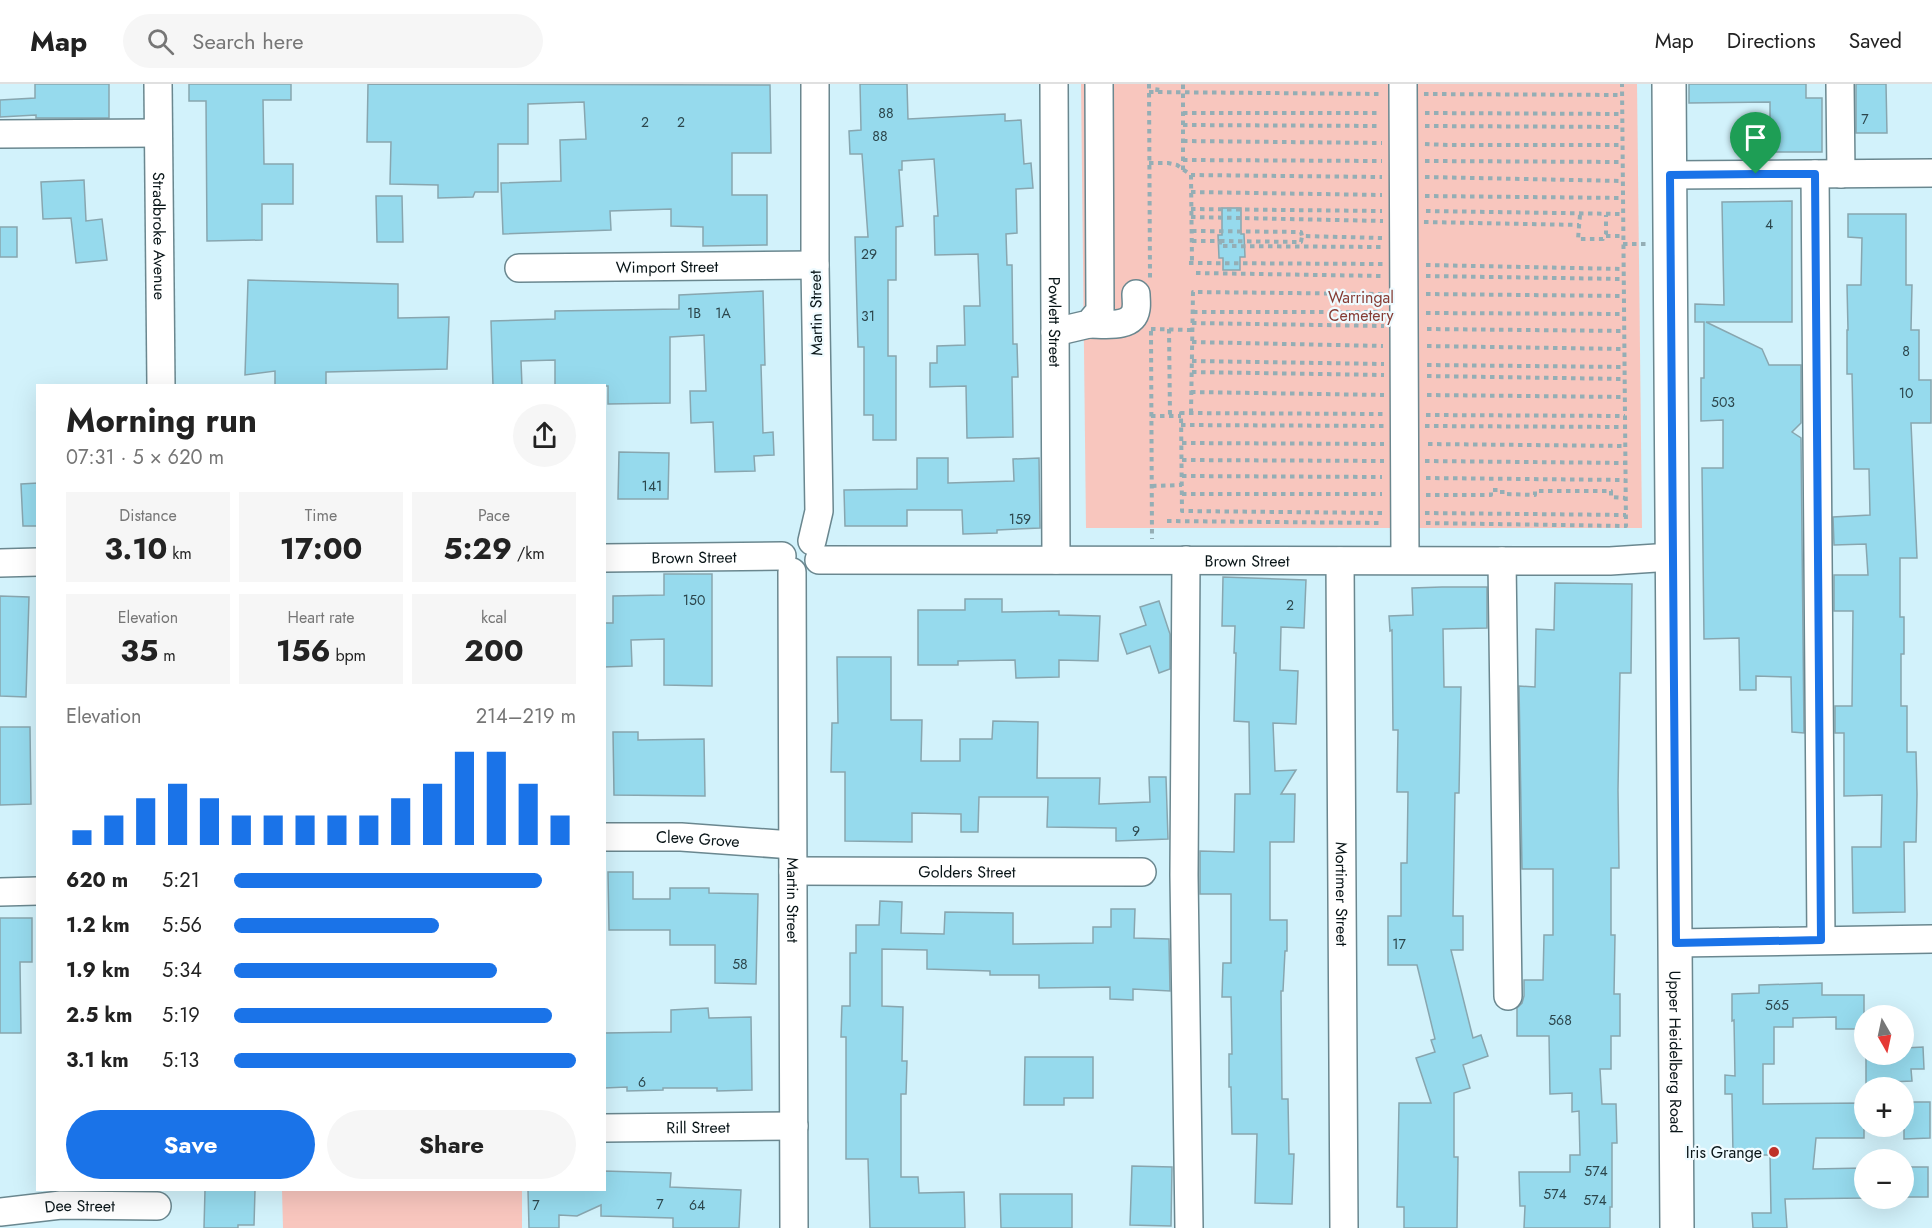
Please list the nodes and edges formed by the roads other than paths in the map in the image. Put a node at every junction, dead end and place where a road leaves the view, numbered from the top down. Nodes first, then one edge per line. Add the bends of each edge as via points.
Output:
1 (158, 84) edge
2 (815, 84) edge
3 (1054, 84) edge
4 (1099, 84) edge
5 (1403, 84) edge
6 (1669, 84) edge
7 (1840, 84) edge
8 (158, 133) junction
9 (0, 134) edge
10 (1932, 173) edge
11 (1828, 174) junction
12 (1670, 175) junction
13 (815, 265) junction
14 (519, 268) dead end
15 (1136, 294) dead end
16 (1089, 324) junction
17 (1119, 324) junction
18 (1160, 329) road end
19 (1055, 332) junction
20 (161, 384) edge
21 (816, 550) junction
22 (1672, 557) junction
23 (606, 558) edge
24 (1056, 560) junction
25 (1186, 560) junction
26 (1406, 560) junction
27 (1340, 561) junction
28 (1502, 561) junction
29 (36, 562) edge
30 (0, 563) edge
31 (787, 564) junction
32 (606, 837) edge
33 (792, 858) junction
34 (1142, 872) dead end
35 (36, 891) edge
36 (0, 892) edge
37 (1932, 939) edge
38 (1821, 940) junction
39 (1676, 943) junction
40 (1508, 996) dead end
41 (794, 1126) junction
42 (606, 1128) edge
43 (157, 1208) edge
44 (0, 1212) edge
45 (794, 1228) edge
46 (1189, 1228) edge
47 (1344, 1228) edge
48 (1677, 1228) edge

1 - 8 street, Stradbroke Avenue
2 - 13 street, Martin Street
3 - 19 street, Powlett Street
4 - 16 street via 1100,311
5 - 26 street
6 - 12 main road, Upper Heidelberg Road
7 - 11 street
8 - 9 street
8 - 20 street, Stradbroke Avenue
10 - 11 street
11 - 12 street
11 - 38 street
12 - 22 main road, Upper Heidelberg Road
13 - 14 street, Wimport Street
13 - 21 street, Martin Street via 819,511
15 - 17 street via 1136,311
16 - 17 street
16 - 19 street
17 - 18 street
19 - 24 street, Powlett Street
21 - 24 street, Brown Street
21 - 31 street, Brown Street via 801,537 795,538 786,546
22 - 28 street, Brown Street
22 - 39 main road, Upper Heidelberg Road
23 - 31 street, Brown Street
24 - 25 street, Brown Street
25 - 27 street, Brown Street
25 - 46 street via 1184,875
26 - 27 street, Brown Street
26 - 28 street, Brown Street
27 - 47 street, Mortimer Street
28 - 40 street
29 - 30 street
31 - 33 street, Martin Street
32 - 33 street, Cleve Grove via 681,837
33 - 34 street, Golders Street
33 - 41 street, Martin Street
35 - 36 street
37 - 38 street
38 - 39 street
39 - 48 main road, Upper Heidelberg Road
41 - 42 street, Rill Street
41 - 45 street, Martin Street
43 - 44 street, Dee Street via 61,1205

